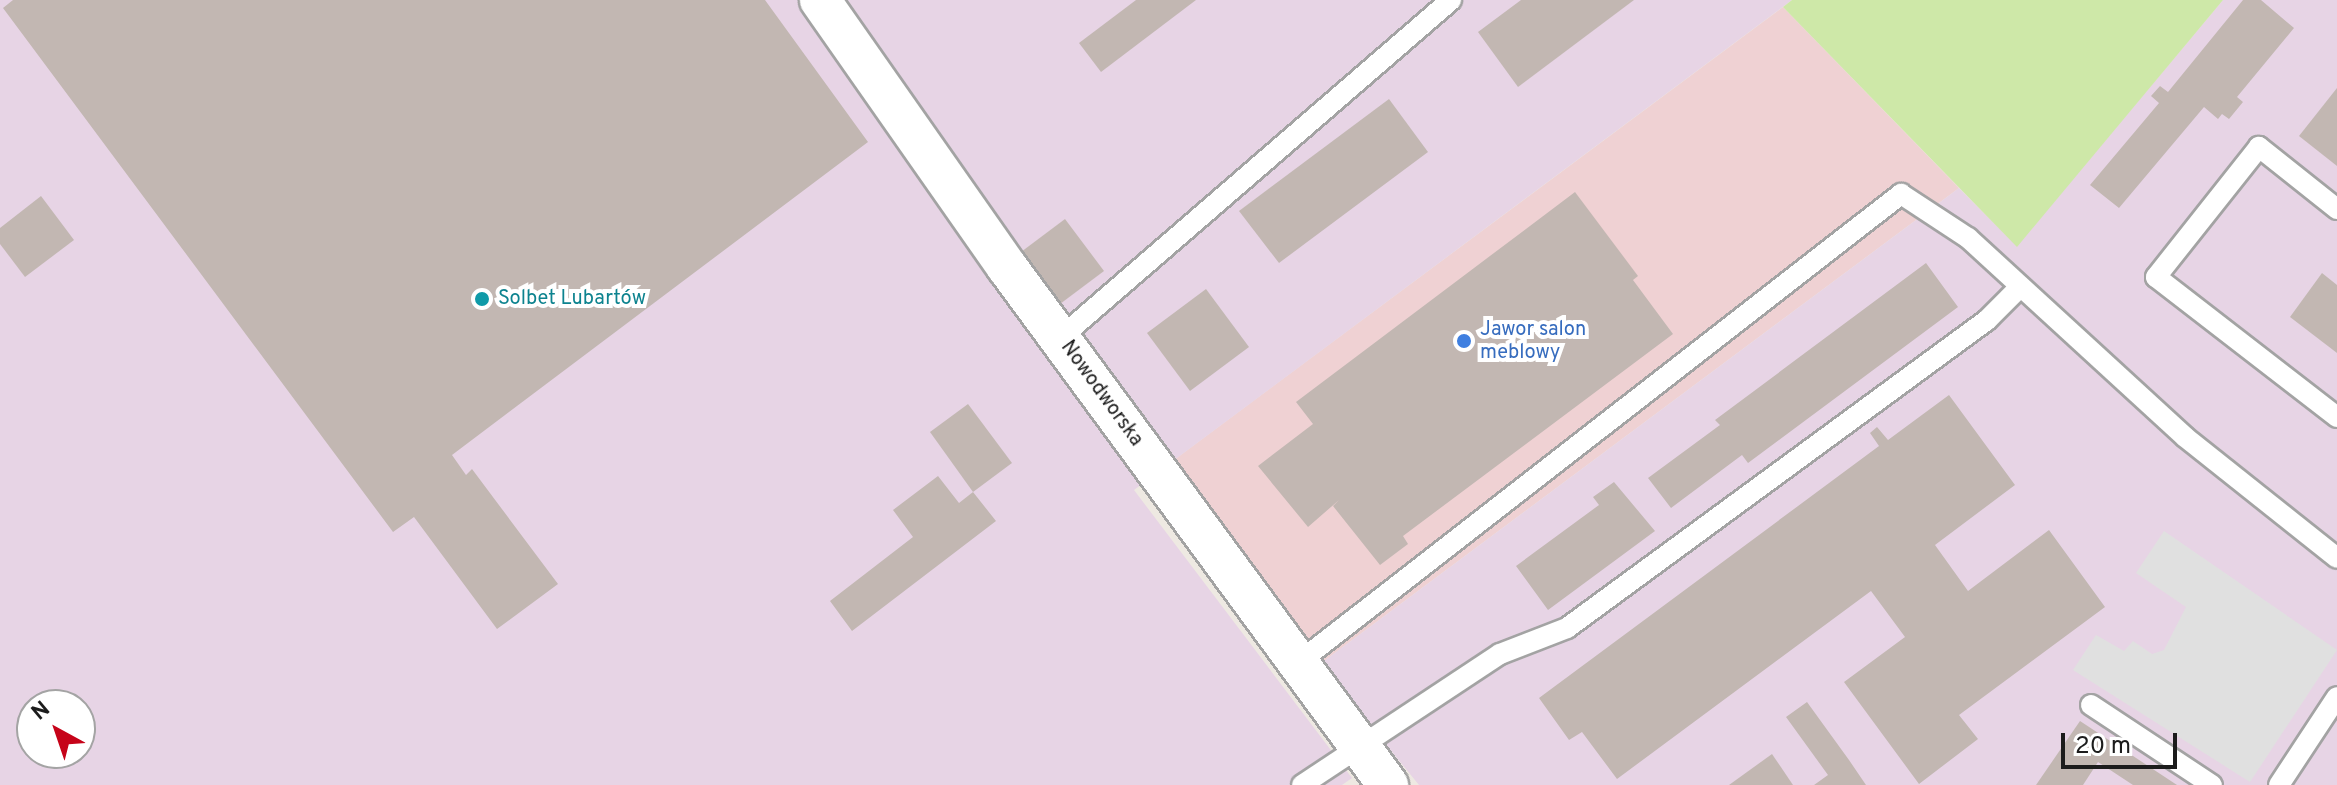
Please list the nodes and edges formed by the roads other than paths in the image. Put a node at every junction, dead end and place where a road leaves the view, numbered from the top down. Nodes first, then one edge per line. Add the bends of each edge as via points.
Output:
1 (820, 0) edge
2 (1451, 0) edge
3 (2337, 209) edge
4 (2020, 287) junction
5 (1060, 338) junction
6 (2337, 417) edge
7 (2337, 558) edge
8 (1299, 662) junction
9 (2337, 697) edge
10 (2091, 705) dead end
11 (1358, 747) junction
12 (1302, 785) edge
13 (1388, 785) edge
14 (2212, 785) edge
15 (2279, 785) edge

1 - 5 street, Nowodworska
2 - 5 lane
3 - 6 lane via 2259,147 2156,277
4 - 7 lane via 2185,437
4 - 8 lane via 1968,238 1901,194
4 - 11 lane via 1987,320 1567,628 1500,654
5 - 8 street, Nowodworska
8 - 11 street, Nowodworska
9 - 15 lane
10 - 14 lane
11 - 12 lane
11 - 13 street, Nowodworska

